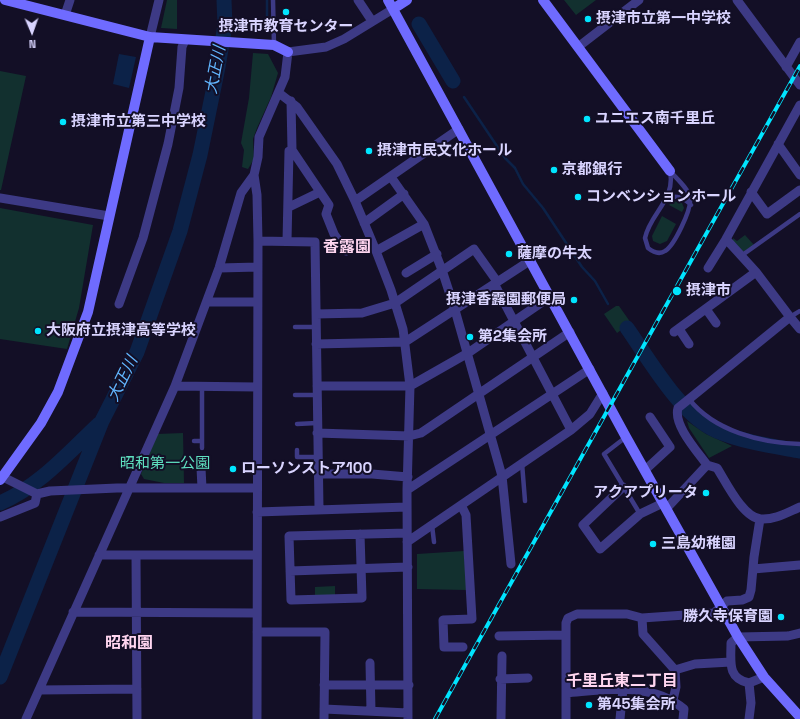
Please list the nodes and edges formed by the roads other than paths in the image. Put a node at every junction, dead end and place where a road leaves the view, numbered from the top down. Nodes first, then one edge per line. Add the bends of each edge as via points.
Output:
1 (5, 0) edge
2 (70, 0) edge
3 (159, 0) edge
4 (273, 0) edge
5 (358, 0) edge
6 (407, 0) edge
7 (543, 0) edge
8 (639, 0) edge
9 (737, 0) edge
10 (391, 4) edge
11 (65, 15) junction
12 (372, 21) junction
13 (150, 37) junction
14 (184, 40) junction
15 (800, 42) edge
16 (272, 45) junction
17 (578, 47) junction
18 (288, 52) junction
19 (786, 67) junction
20 (800, 85) edge
21 (280, 91) junction
22 (291, 101) junction
23 (800, 105) edge
24 (459, 129) junction
25 (778, 144) junction
26 (292, 150) junction
27 (670, 171) junction
28 (254, 175) junction
29 (800, 175) edge
30 (391, 177) junction
31 (800, 190) edge
32 (320, 192) junction
33 (751, 192) junction
34 (404, 194) junction
35 (0, 198) edge
36 (666, 198) junction
37 (355, 201) junction
38 (691, 205) junction
39 (289, 207) junction
40 (800, 214) edge
41 (109, 216) junction
42 (364, 223) junction
43 (424, 224) junction
44 (726, 239) junction
45 (258, 241) junction
46 (287, 241) junction
47 (371, 241) junction
48 (376, 251) junction
49 (437, 254) junction
50 (741, 256) junction
51 (532, 260) junction
52 (258, 267) junction
53 (219, 268) junction
54 (708, 268) dead end
55 (442, 270) junction
56 (756, 272) junction
57 (406, 273) dead end
58 (495, 285) junction
59 (551, 296) junction
60 (207, 302) junction
61 (257, 302) junction
62 (395, 303) junction
63 (119, 304) dead end
64 (706, 309) junction
65 (455, 310) junction
66 (800, 311) edge
67 (316, 314) junction
68 (790, 316) junction
69 (515, 320) junction
70 (716, 323) dead end
71 (295, 327) dead end
72 (316, 327) junction
73 (800, 328) edge
74 (570, 332) junction
75 (405, 342) junction
76 (316, 344) junction
77 (689, 344) dead end
78 (468, 353) junction
79 (534, 357) junction
80 (590, 369) junction
81 (175, 386) junction
82 (410, 386) junction
83 (202, 387) junction
84 (257, 387) junction
85 (317, 391) junction
86 (480, 393) junction
87 (603, 393) junction
88 (552, 394) junction
89 (295, 395) dead end
90 (688, 400) junction
91 (650, 417) dead end
92 (297, 424) dead end
93 (317, 428) junction
94 (571, 430) junction
95 (491, 434) junction
96 (409, 436) junction
97 (626, 437) junction
98 (194, 441) dead end
99 (202, 441) junction
100 (800, 444) edge
101 (202, 448) dead end
102 (297, 450) dead end
103 (318, 457) junction
104 (522, 462) junction
105 (707, 465) junction
106 (201, 468) dead end
107 (645, 470) junction
108 (319, 474) junction
109 (502, 476) junction
110 (408, 477) junction
111 (4, 480) edge
112 (623, 487) junction
113 (131, 488) junction
114 (202, 488) junction
115 (257, 488) junction
116 (407, 490) junction
117 (37, 494) junction
118 (525, 501) dead end
119 (461, 505) junction
120 (665, 506) junction
121 (407, 507) junction
122 (800, 507) edge
123 (319, 508) junction
124 (257, 512) junction
125 (640, 514) junction
126 (0, 517) edge
127 (760, 519) junction
128 (432, 525) junction
129 (360, 534) junction
130 (407, 537) junction
131 (434, 542) dead end
132 (99, 555) junction
133 (136, 555) junction
134 (257, 555) junction
135 (511, 564) dead end
136 (800, 565) edge
137 (408, 567) junction
138 (361, 569) junction
139 (753, 569) junction
140 (290, 571) junction
141 (721, 607) junction
142 (73, 612) junction
143 (137, 612) junction
144 (257, 613) junction
145 (642, 618) junction
146 (257, 632) junction
147 (800, 633) edge
148 (566, 635) junction
149 (499, 636) dead end
150 (738, 637) junction
151 (463, 647) dead end
152 (502, 656) dead end
153 (731, 662) junction
154 (370, 663) dead end
155 (675, 670) junction
156 (764, 677) junction
157 (528, 678) dead end
158 (500, 679) junction
159 (749, 683) junction
160 (324, 685) junction
161 (370, 685) junction
162 (409, 685) junction
163 (137, 689) junction
164 (623, 689) junction
165 (39, 690) junction
166 (566, 693) junction
167 (673, 700) junction
168 (324, 709) junction
169 (371, 711) junction
170 (408, 716) edge
171 (800, 717) edge
172 (26, 719) edge
173 (137, 719) edge
174 (256, 719) edge
175 (324, 719) edge
176 (501, 719) edge
177 (566, 719) edge
178 (620, 719) edge
179 (683, 719) edge
180 (749, 719) edge

1 - 11 street
2 - 11 street
3 - 13 street
4 - 16 lane
5 - 12 street
6 - 10 street
7 - 17 street
8 - 17 street
9 - 19 street
10 - 12 street
10 - 24 street
11 - 13 street
12 - 18 street via 326,47
13 - 14 street
13 - 41 street
14 - 16 street
14 - 63 street via 179,88 168,144 143,238
15 - 19 street
16 - 18 street
17 - 27 street
18 - 21 street via 285,77
19 - 20 street
21 - 22 street
21 - 28 street via 259,137
22 - 26 street
22 - 37 street via 337,164
23 - 25 street
24 - 30 street
24 - 51 street
25 - 29 street
25 - 33 street
26 - 32 street
26 - 39 street via 289,151
27 - 36 lane via 671,187
27 - 38 lane via 690,197
28 - 45 street
28 - 53 street via 241,193
30 - 34 street
30 - 37 street
31 - 33 street via 767,214
32 - 39 street
32 - 47 street via 329,205 326,214 334,234 346,251
33 - 44 street
34 - 42 street
34 - 43 street
35 - 41 street
36 - 38 lane via 681,197
36 - 38 lane via 646,235 646,245 654,252 664,252 669,248
37 - 42 street
39 - 46 street
40 - 50 lane
41 - 111 street via 88,312 58,392
42 - 47 street
43 - 48 street
43 - 49 street
44 - 50 street
44 - 54 street
45 - 46 street
45 - 52 street
46 - 67 street via 315,242
47 - 48 street
48 - 62 street
49 - 55 street
49 - 57 street
50 - 56 street
51 - 58 street
51 - 59 street
52 - 53 street
52 - 61 street
53 - 60 street
55 - 58 street via 474,249 496,280
55 - 62 street
55 - 65 street
56 - 64 street
56 - 68 street
58 - 65 street
58 - 69 street
59 - 69 street
59 - 74 street
60 - 61 street
60 - 81 street
61 - 84 street
62 - 67 street via 362,313
62 - 75 street
64 - 70 street
64 - 77 street via 676,331
65 - 75 street
65 - 78 street
66 - 68 lane
67 - 72 street
68 - 73 street
68 - 90 street
69 - 78 street
69 - 79 street
71 - 72 lane
72 - 76 street
74 - 79 street
74 - 80 street
75 - 76 street
75 - 82 street
76 - 85 street
78 - 82 street
78 - 86 street
79 - 86 street
79 - 88 street
80 - 87 street
80 - 88 street
81 - 83 street
81 - 113 street
82 - 85 street
82 - 96 street
83 - 84 street
83 - 99 lane
84 - 115 street
85 - 89 lane
85 - 93 street
86 - 95 street
86 - 96 street via 421,433
87 - 94 street via 590,414
87 - 97 street
88 - 94 street
88 - 95 street
90 - 100 lane via 718,424 754,437
90 - 105 street via 678,408 676,415 680,426
91 - 107 street via 670,447
92 - 93 lane
93 - 96 street
93 - 103 street
94 - 104 street
95 - 109 street
95 - 116 street
96 - 110 street
97 - 107 street
97 - 112 lane via 604,454
98 - 99 lane
99 - 101 lane
102 - 103 lane via 297,457
103 - 108 street
104 - 109 street
104 - 118 lane
105 - 120 street
105 - 127 street via 717,468 748,513
106 - 114 street
107 - 120 street
108 - 110 street
108 - 123 street
109 - 119 street
109 - 135 street
110 - 116 street
111 - 117 street
112 - 125 lane
112 - 125 street via 583,525 600,549
113 - 114 street
113 - 117 street via 50,491
113 - 132 street
114 - 115 street
115 - 124 street
116 - 121 street
117 - 126 street via 35,503
119 - 128 street
119 - 151 street via 466,515 472,619 443,620 444,647
120 - 125 street
120 - 141 street
121 - 123 street
121 - 130 street
122 - 127 street via 784,514
123 - 124 street
124 - 134 street
127 - 139 street
128 - 130 street
128 - 131 lane
129 - 130 street
129 - 138 street
129 - 140 street via 289,536
130 - 137 street
132 - 133 street
132 - 142 street
133 - 134 street
133 - 143 street
134 - 144 street
136 - 139 street
137 - 138 street
137 - 162 street
138 - 140 street
138 - 140 street via 362,598 290,600
139 - 141 street via 749,596 742,600 728,601
141 - 145 street via 714,613
141 - 150 street
142 - 143 street
142 - 165 street
143 - 144 street
143 - 163 street
144 - 146 street
145 - 148 street via 627,614 577,614 568,618
145 - 155 street via 643,634
146 - 160 street via 325,632
146 - 174 street
147 - 150 street via 788,636
148 - 149 street
148 - 166 street
150 - 153 street via 731,643
150 - 156 street
152 - 158 street
153 - 155 street via 695,664
153 - 159 street via 732,673 736,678
154 - 161 street
155 - 167 street via 676,687
156 - 159 street
156 - 171 street
157 - 158 street
158 - 176 street
159 - 180 street
160 - 161 street
160 - 168 street
161 - 162 street
161 - 169 street
162 - 170 street
163 - 165 street
163 - 173 street
164 - 166 street
164 - 167 street via 637,689
164 - 178 street
165 - 172 street
166 - 177 street
167 - 179 street via 684,709
168 - 169 street
168 - 175 street
169 - 170 street

